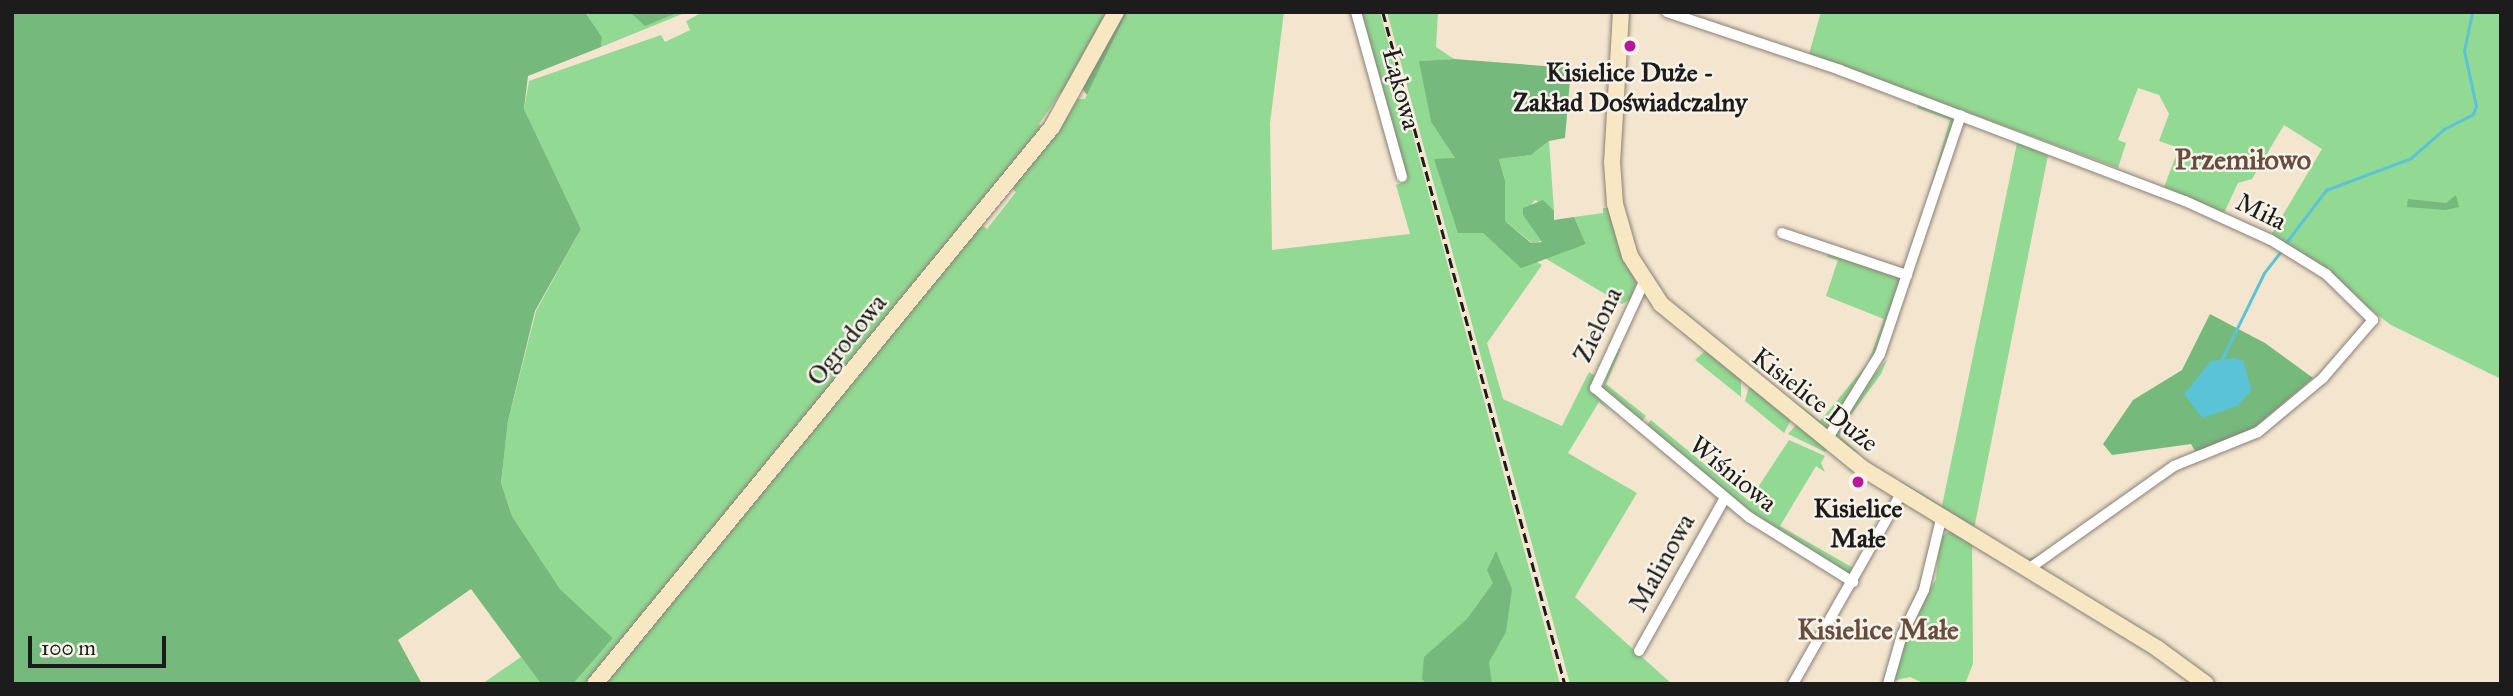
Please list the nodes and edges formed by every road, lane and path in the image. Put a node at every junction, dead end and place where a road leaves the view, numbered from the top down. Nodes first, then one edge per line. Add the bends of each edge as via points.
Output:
1 (1116, 12) edge
2 (1356, 12) edge
3 (1621, 12) edge
4 (1667, 12) edge
5 (1961, 116) junction
6 (1402, 177) dead end
7 (1782, 233) dead end
8 (1907, 275) junction
9 (1644, 282) junction
10 (1595, 388) joint
11 (1826, 441) junction
12 (1901, 494) junction
13 (1725, 498) junction
14 (1941, 519) junction
15 (2027, 570) junction
16 (1853, 582) junction
17 (1639, 650) dead end
18 (595, 684) edge
19 (1793, 684) edge
20 (1888, 684) edge
21 (2206, 684) edge

1 - 18 street, Ogrodowa via 1052,127
2 - 6 street, Łąkowa
3 - 9 street, Kisielice Duże via 1613,188 1622,237
4 - 5 street, Miła
5 - 8 street
5 - 15 street, Miła via 2173,196 2271,240 2326,274 2372,320 2323,378 2258,432 2174,466
7 - 8 street
8 - 11 street via 1875,366
9 - 10 street, Zielona
9 - 11 street, Kisielice Duże via 1682,325
10 - 13 street, Wiśniowa
11 - 12 street, Kisielice Duże
12 - 14 street, Kisielice Duże
12 - 16 street
13 - 16 street, Wiśniowa via 1778,538
13 - 17 street, Malinowa
14 - 15 street, Kisielice Duże
14 - 20 street via 1924,590 1902,635
15 - 21 street, Kisielice Duże via 2158,649
16 - 19 street

